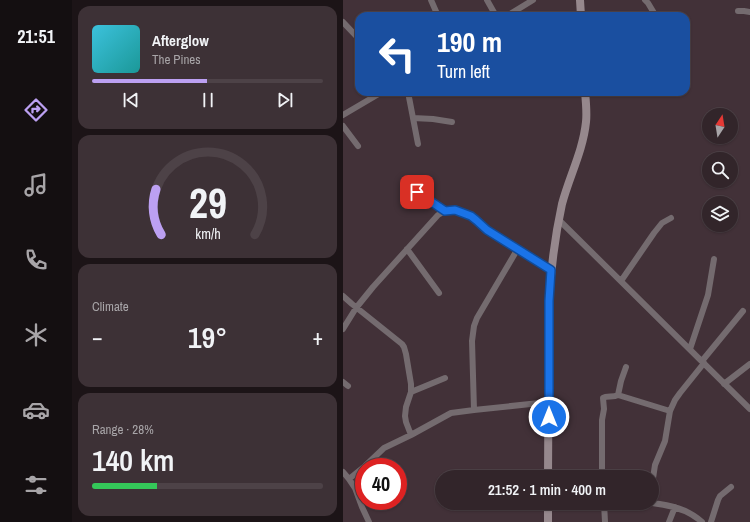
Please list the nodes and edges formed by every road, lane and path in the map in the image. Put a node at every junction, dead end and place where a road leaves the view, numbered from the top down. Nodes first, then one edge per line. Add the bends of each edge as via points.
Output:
1 (431, 0) edge
2 (487, 0) edge
3 (533, 0) edge
4 (580, 0) edge
5 (645, 0) edge
6 (737, 11) dead end
7 (436, 12) edge
8 (494, 12) edge
9 (514, 12) edge
10 (581, 12) edge
11 (652, 12) edge
12 (750, 12) edge
13 (343, 22) edge
14 (355, 35) edge
15 (375, 96) edge
16 (408, 96) edge
17 (583, 96) edge
18 (343, 115) edge
19 (413, 118) junction
20 (452, 122) dead end
21 (343, 126) edge
22 (418, 144) dead end
23 (359, 146) dead end
24 (417, 192) dead end
25 (445, 211) junction
26 (671, 218) dead end
27 (559, 220) junction
28 (407, 249) junction
29 (517, 250) junction
30 (714, 259) dead end
31 (551, 270) junction
32 (621, 281) junction
33 (439, 293) dead end
34 (343, 296) edge
35 (356, 308) junction
36 (743, 311) dead end
37 (343, 329) edge
38 (690, 349) junction
39 (703, 362) junction
40 (750, 364) edge
41 (626, 366) dead end
42 (445, 378) dead end
43 (725, 384) junction
44 (411, 392) junction
45 (618, 395) junction
46 (549, 402) junction
47 (750, 409) edge
48 (474, 410) junction
49 (671, 411) junction
50 (411, 435) junction
51 (548, 470) edge
52 (601, 470) edge
53 (654, 470) edge
54 (343, 472) edge
55 (349, 479) junction
56 (731, 488) dead end
57 (659, 504) edge
58 (675, 507) junction
59 (548, 510) edge
60 (604, 510) edge
61 (369, 522) edge
62 (548, 522) edge
63 (605, 522) edge
64 (669, 522) edge
65 (701, 522) edge
66 (711, 522) edge

1 - 7 street
2 - 8 street
3 - 9 street
4 - 10 street
5 - 11 street
6 - 12 street
13 - 14 street
15 - 18 street
16 - 19 street
17 - 27 street via 586,121 584,136 567,186
19 - 20 street
19 - 22 street
21 - 23 street
24 - 25 street
25 - 28 street via 438,215
25 - 29 street via 455,210 471,216
26 - 32 street via 662,223 654,233
27 - 31 street
27 - 32 street
28 - 33 street
28 - 35 street
29 - 31 street
29 - 48 street via 474,326
30 - 38 street via 708,295
31 - 46 street
32 - 38 street
34 - 35 street
35 - 37 street
35 - 44 street via 404,347
36 - 39 street
38 - 39 street
39 - 43 street
39 - 49 street via 675,400
40 - 43 street
41 - 45 street
42 - 44 street
43 - 47 street
44 - 50 street via 405,416
45 - 49 street
45 - 52 street via 603,398
46 - 48 street
46 - 51 street
48 - 50 street via 451,413
49 - 53 street via 664,445
50 - 55 street via 384,448
54 - 55 street
55 - 61 street
56 - 66 street via 717,500
57 - 58 street
58 - 64 street
58 - 65 street via 691,513
59 - 62 street
60 - 63 street

